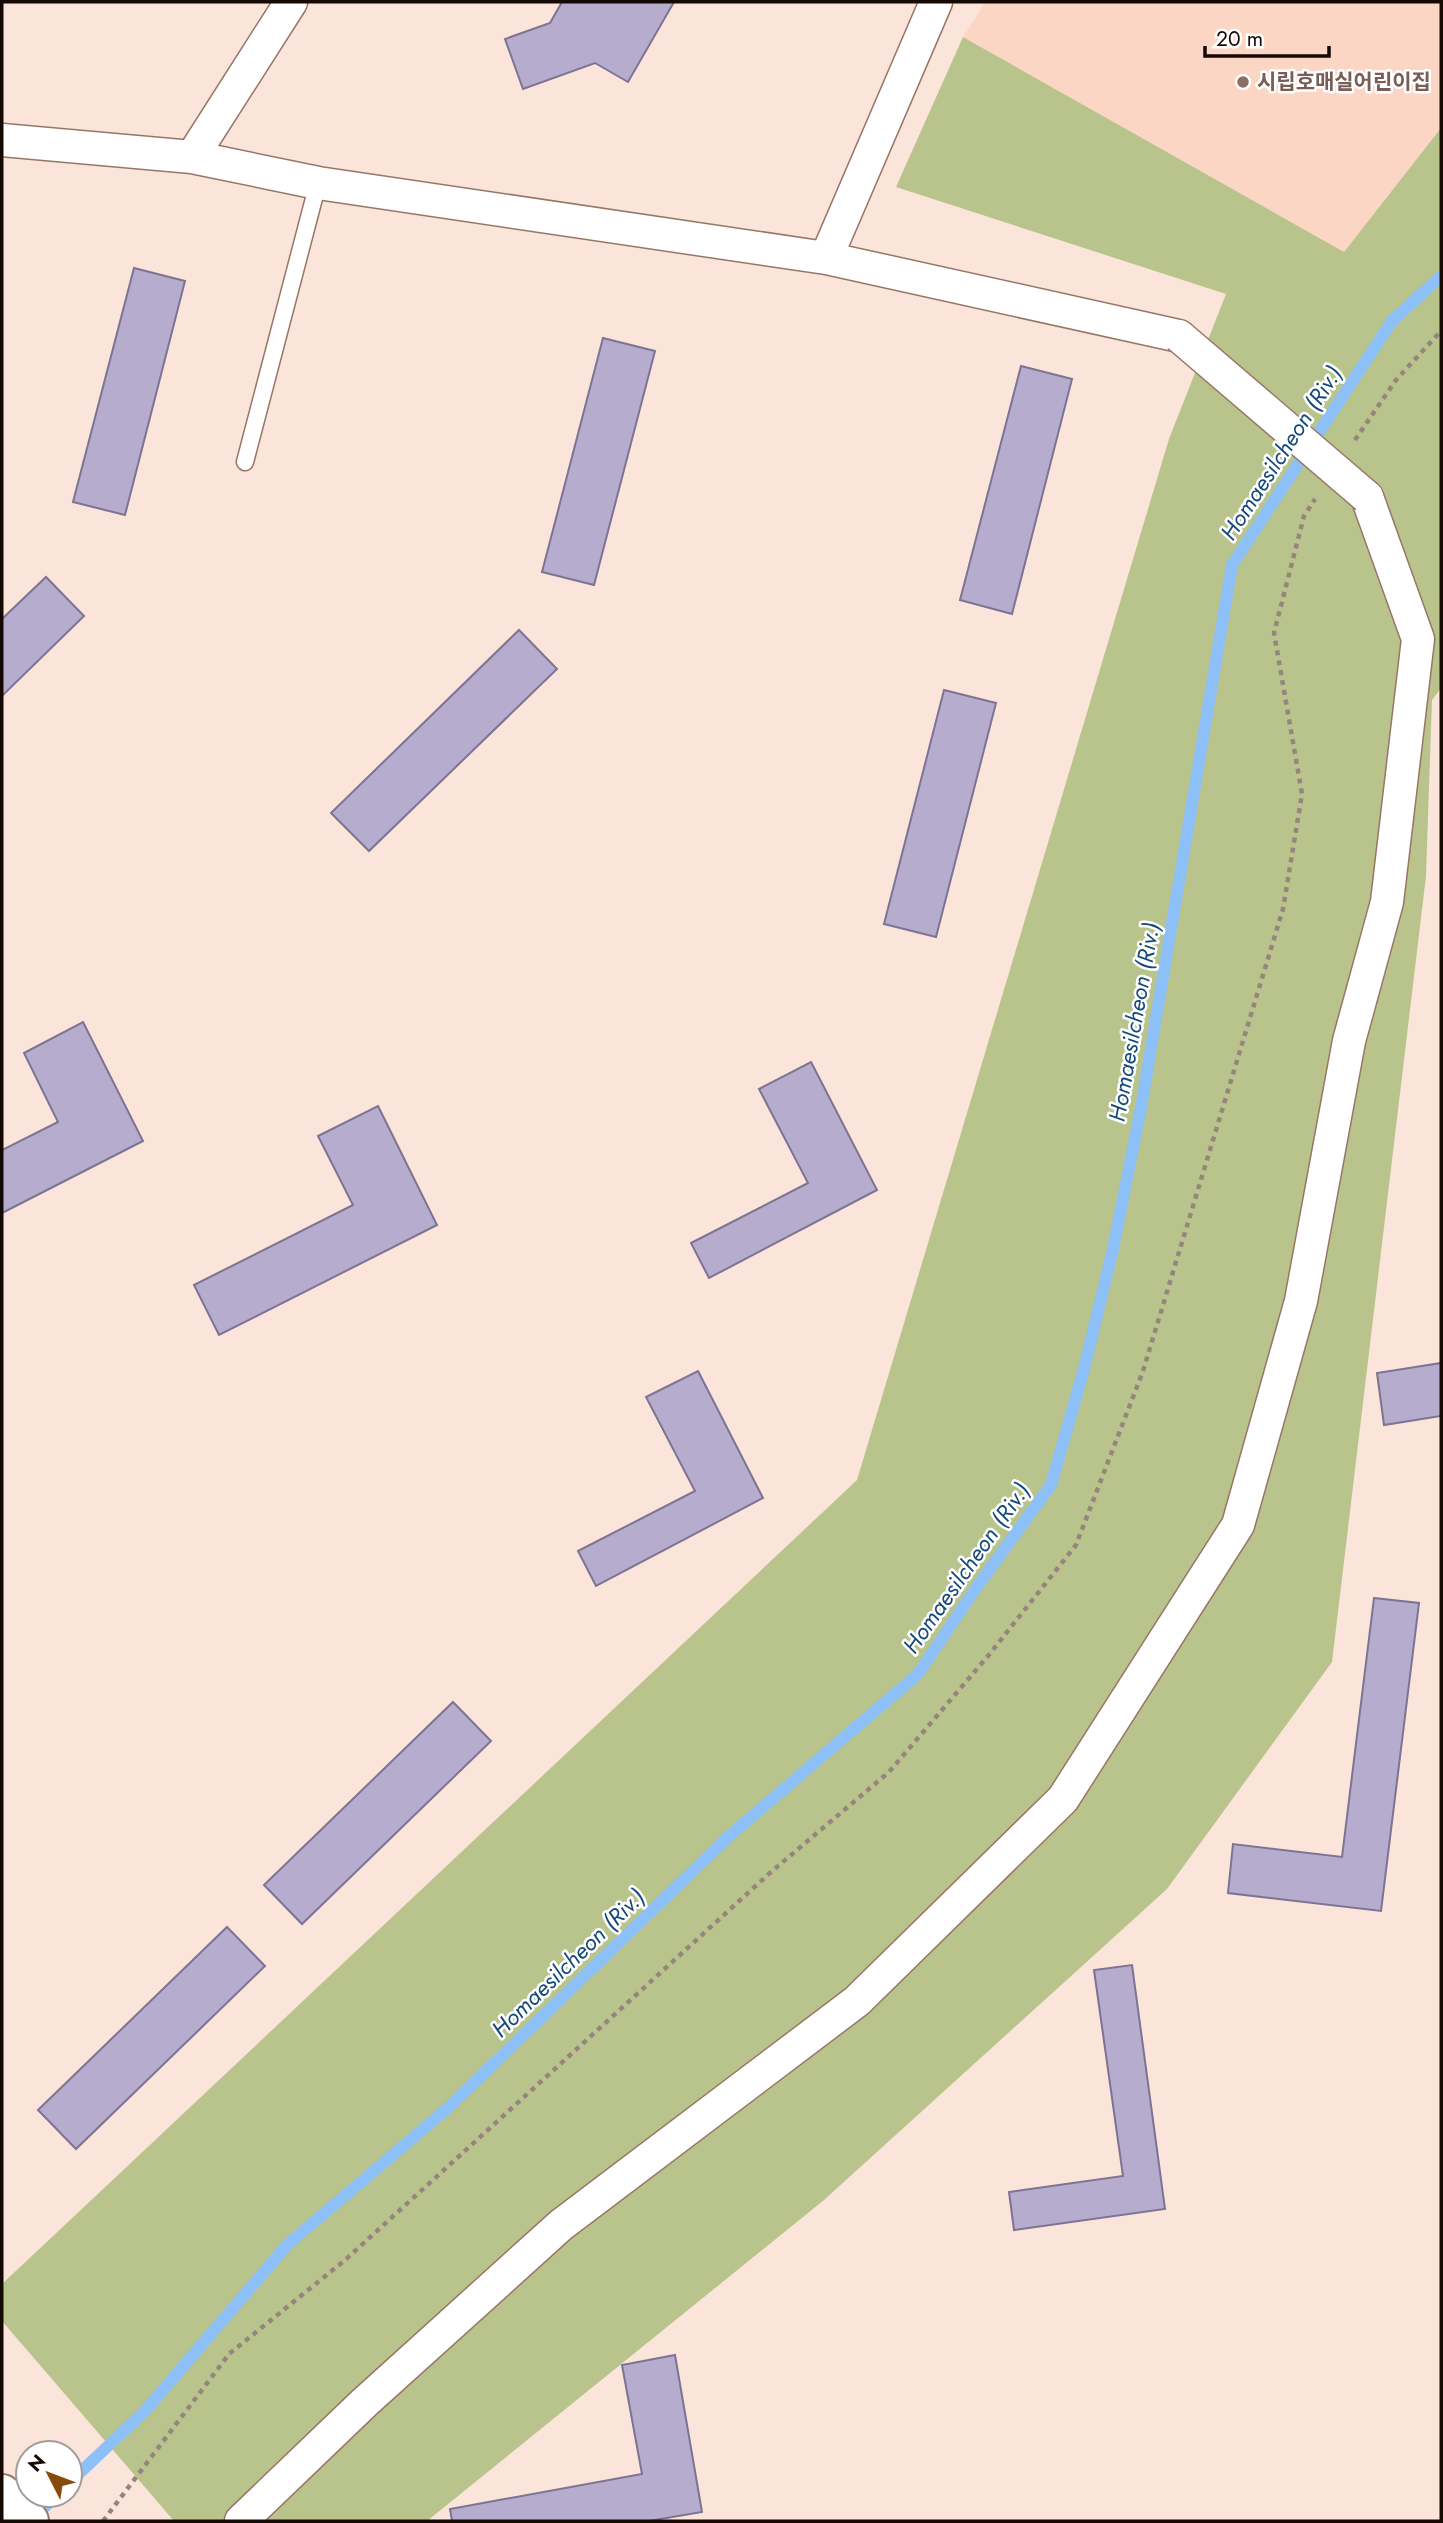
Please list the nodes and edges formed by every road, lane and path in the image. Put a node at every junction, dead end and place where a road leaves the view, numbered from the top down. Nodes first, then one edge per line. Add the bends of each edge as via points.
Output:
1 (291, 2) edge
2 (936, 2) edge
3 (2, 140) edge
4 (192, 157) junction
5 (318, 183) junction
6 (826, 258) junction
7 (1441, 331) edge
8 (1350, 447) dead end
9 (246, 462) dead end
10 (1319, 493) dead end
11 (2, 2494) edge
12 (29, 2521) edge
13 (103, 2521) edge
14 (242, 2521) edge

1 - 4 street
2 - 6 street
3 - 4 street
4 - 5 street
5 - 6 street
5 - 9 lane
6 - 14 street, bridge via 1179,337 1367,497 1418,639 1387,902 1349,1041 1301,1301 1238,1525 1063,1799 857,2001 561,2225 364,2403
7 - 8 path via 1396,380
10 - 13 path via 1304,516 1274,633 1302,794 1283,909 1143,1371 1076,1545 888,1772 761,1881 344,2261 229,2354
11 - 12 street

